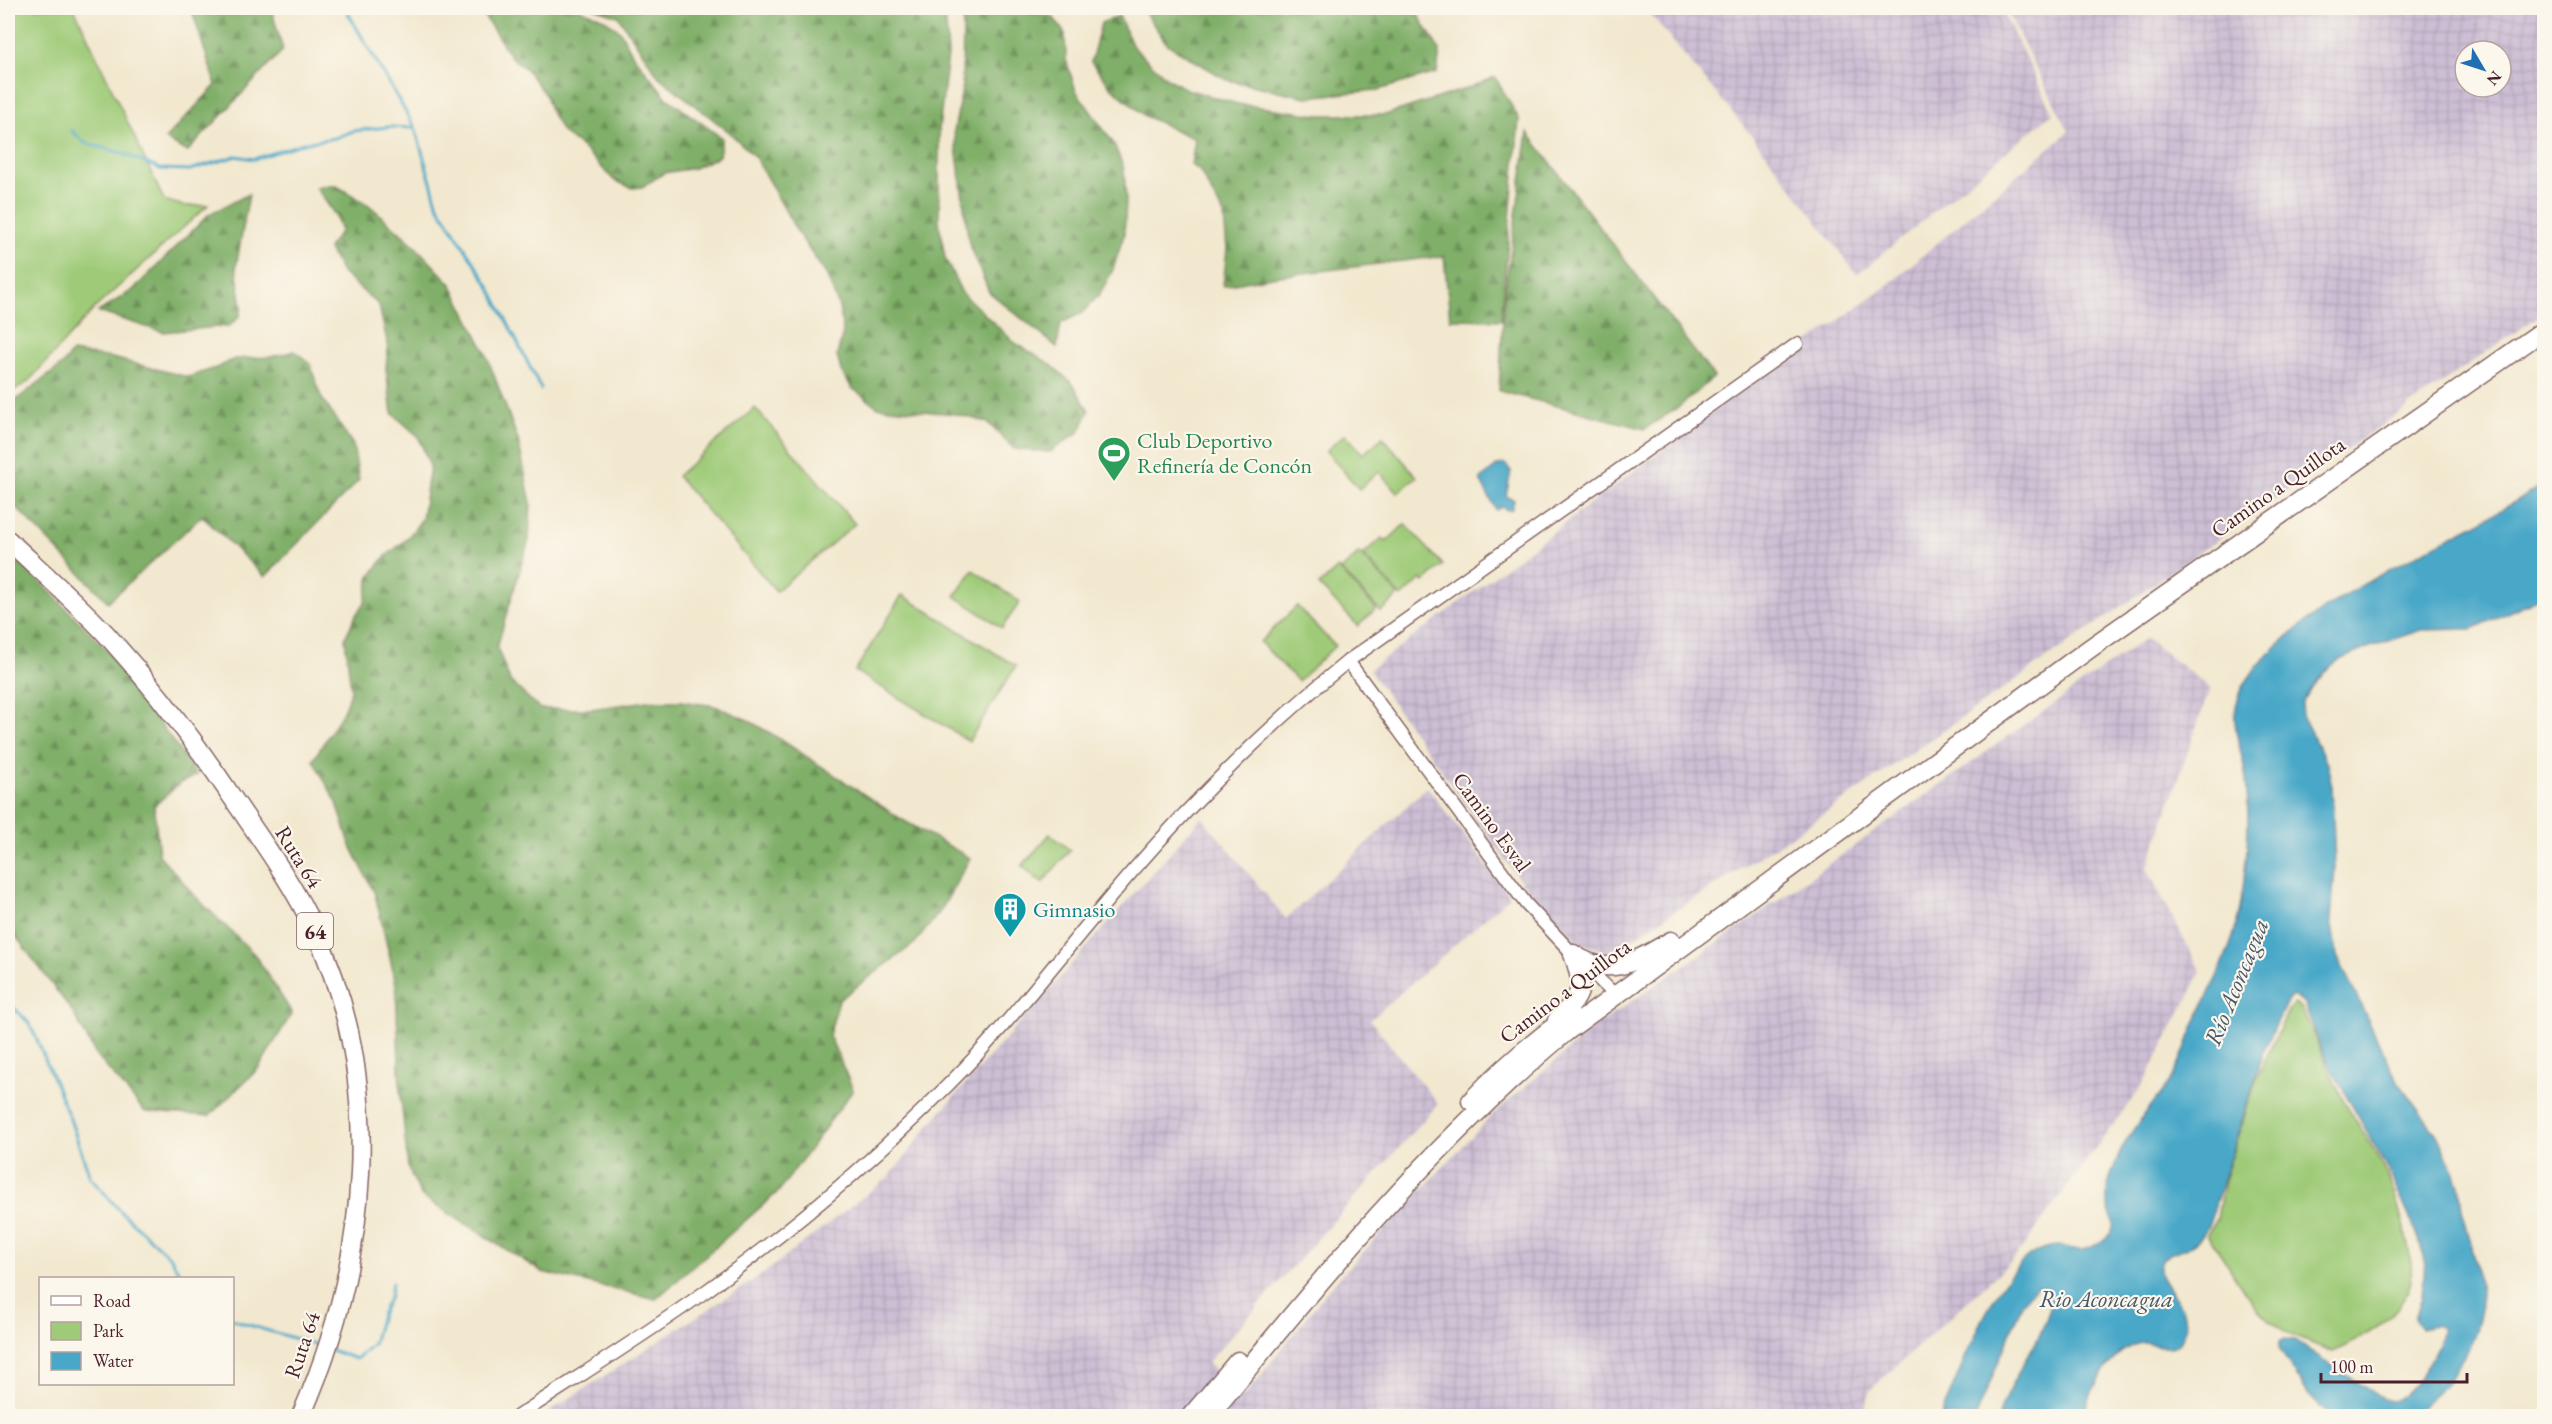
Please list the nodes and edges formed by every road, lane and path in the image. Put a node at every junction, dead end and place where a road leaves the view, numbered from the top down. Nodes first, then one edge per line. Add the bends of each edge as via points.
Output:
1 (2544, 330) edge
2 (1797, 344) dead end
3 (8, 540) edge
4 (1347, 661) junction
5 (2041, 684) junction
6 (1671, 941) junction
7 (1573, 954) junction
8 (1612, 991) junction
9 (1544, 1034) junction
10 (301, 1416) edge
11 (518, 1416) edge
12 (1191, 1416) edge
13 (1209, 1416) edge

1 - 5 main road, Camino a Quillota
2 - 4 street
3 - 10 main road, Ruta 64 / 64 via 98,626 171,711 285,877 314,928 333,977 345,1014 356,1077 359,1201 342,1301
4 - 7 street, Camino Esval via 1526,904
4 - 11 street via 1254,743 1189,810 988,1043 897,1134 754,1256
5 - 6 main road, Camino a Quillota
5 - 8 main road, Camino a Quillota
6 - 7 main road via 1618,967 1596,966
6 - 8 main road, Camino a Quillota
7 - 8 street, Camino Esval
7 - 9 main road via 1581,975 1581,990
8 - 9 main road, Camino a Quillota
8 - 13 main road, Camino a Quillota via 1534,1058 1461,1129 1307,1297
9 - 12 main road, Camino a Quillota via 1495,1077 1426,1148

